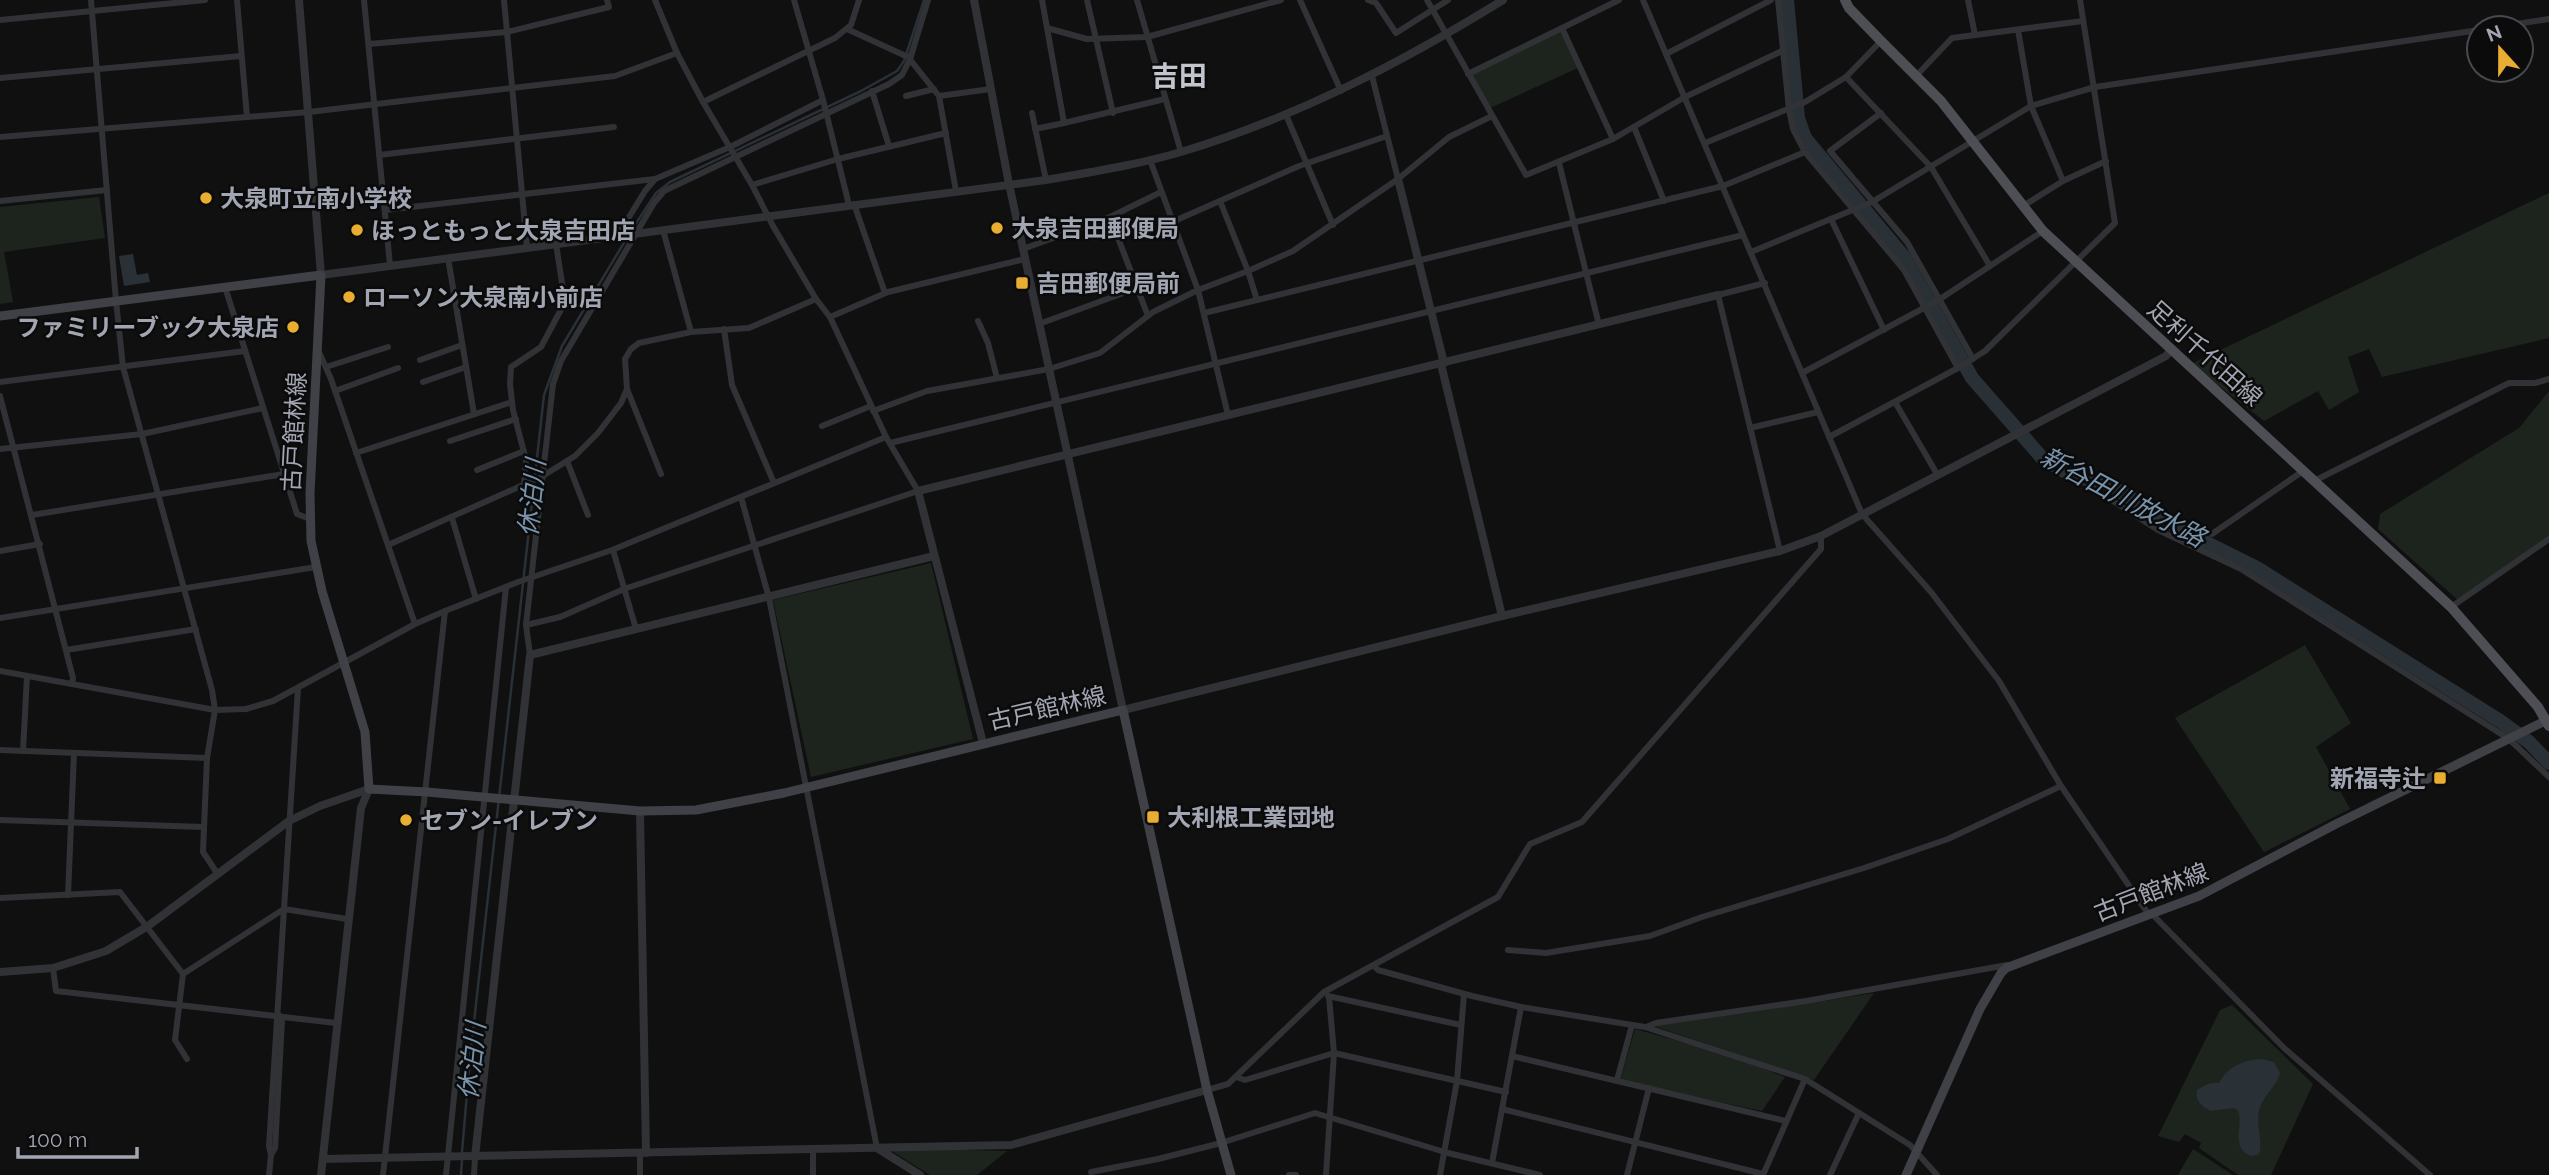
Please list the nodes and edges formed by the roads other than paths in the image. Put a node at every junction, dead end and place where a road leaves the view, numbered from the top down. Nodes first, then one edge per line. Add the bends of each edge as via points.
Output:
1 (91, 0) edge
2 (205, 0) edge
3 (237, 0) edge
4 (299, 0) edge
5 (364, 0) edge
6 (504, 0) edge
7 (607, 0) edge
8 (655, 0) edge
9 (794, 0) edge
10 (859, 0) edge
11 (928, 0) edge
12 (974, 0) edge
13 (1042, 0) edge
14 (1087, 0) edge
15 (1136, 0) edge
16 (1281, 0) edge
17 (1300, 0) edge
18 (1368, 0) edge
19 (1427, 0) edge
20 (1448, 0) edge
21 (1503, 0) edge
22 (1619, 0) edge
23 (1643, 0) edge
24 (1772, 0) edge
25 (1778, 0) edge
26 (1845, 0) edge
27 (1968, 0) edge
28 (2080, 0) edge
29 (92, 10) junction
30 (1432, 10) junction
31 (0, 20) edge
32 (2083, 21) junction
33 (1047, 28) junction
34 (1562, 28) junction
35 (848, 29) junction
36 (2018, 30) junction
37 (507, 32) junction
38 (2465, 32) edge
39 (1446, 35) junction
40 (1975, 35) junction
41 (1147, 37) junction
42 (1095, 38) junction
43 (1881, 41) junction
44 (369, 44) junction
45 (1784, 50) junction
46 (810, 51) junction
47 (677, 53) junction
48 (1666, 54) junction
49 (241, 56) junction
50 (909, 58) junction
51 (97, 69) junction
52 (1468, 74) junction
53 (1917, 75) junction
54 (1372, 76) junction
55 (1846, 76) junction
56 (0, 78) edge
57 (2095, 87) junction
58 (512, 88) junction
59 (934, 89) junction
60 (991, 89) junction
61 (872, 91) junction
62 (1341, 91) junction
63 (906, 96) dead end
64 (939, 96) junction
65 (1685, 97) junction
66 (1165, 99) junction
67 (823, 101) junction
68 (704, 102) junction
69 (374, 105) junction
70 (2031, 106) junction
71 (1789, 110) junction
72 (309, 112) junction
73 (827, 113) junction
74 (1032, 113) dead end
75 (1113, 113) junction
76 (1881, 113) junction
77 (1286, 115) junction
78 (247, 117) junction
79 (1492, 117) junction
80 (1064, 123) junction
81 (614, 127) dead end
82 (1634, 127) junction
83 (102, 129) junction
84 (1035, 129) junction
85 (946, 133) junction
86 (1387, 136) junction
87 (0, 137) edge
88 (517, 138) junction
89 (1613, 139) junction
90 (1974, 140) junction
91 (1705, 143) junction
92 (889, 146) junction
93 (733, 152) junction
94 (1181, 152) junction
95 (1805, 152) junction
96 (379, 155) junction
97 (838, 159) junction
98 (1150, 160) junction
99 (2106, 161) junction
100 (1559, 163) junction
101 (1306, 164) junction
102 (1931, 167) junction
103 (655, 179) junction
104 (1398, 179) junction
105 (1046, 180) junction
106 (2063, 181) junction
107 (1009, 184) junction
108 (752, 185) junction
109 (1723, 186) junction
110 (107, 190) junction
111 (956, 191) junction
112 (1161, 192) junction
113 (522, 195) junction
114 (0, 201) edge
115 (1220, 201) junction
116 (1664, 201) junction
117 (1871, 202) junction
118 (851, 205) junction
119 (2023, 206) junction
120 (1854, 209) junction
121 (384, 210) junction
122 (767, 216) junction
123 (1110, 218) junction
124 (1831, 219) junction
125 (1171, 222) junction
126 (1573, 223) junction
127 (1333, 225) junction
128 (663, 230) junction
129 (2043, 231) junction
130 (635, 233) junction
131 (1744, 234) junction
132 (620, 235) junction
133 (556, 244) junction
134 (527, 247) junction
135 (1751, 252) junction
136 (1024, 254) junction
137 (448, 258) junction
138 (1419, 260) junction
139 (2074, 261) junction
140 (390, 265) junction
141 (1990, 266) junction
142 (1248, 271) junction
143 (1586, 273) junction
144 (321, 275) junction
145 (1765, 283) junction
146 (225, 287) junction
147 (1138, 288) junction
148 (1198, 290) junction
149 (885, 293) junction
150 (1718, 295) junction
151 (816, 299) junction
152 (1257, 300) junction
153 (1938, 300) junction
154 (116, 301) junction
155 (1926, 307) junction
156 (1431, 311) junction
157 (1204, 313) junction
158 (0, 316) edge
159 (1148, 316) junction
160 (830, 317) junction
161 (978, 321) dead end
162 (1039, 324) junction
163 (1599, 325) junction
164 (724, 329) junction
165 (1884, 330) junction
166 (691, 332) junction
167 (462, 345) junction
168 (317, 347) junction
169 (388, 347) dead end
170 (2171, 350) junction
171 (245, 351) junction
172 (420, 360) dead end
173 (1971, 360) junction
174 (1216, 363) junction
175 (1443, 364) junction
176 (123, 367) junction
177 (326, 367) junction
178 (398, 368) dead end
179 (466, 368) junction
180 (1958, 368) junction
181 (1049, 369) junction
182 (1802, 373) junction
183 (997, 378) junction
184 (2549, 379) edge
185 (0, 382) edge
186 (423, 382) dead end
187 (628, 389) junction
188 (335, 391) junction
189 (0, 396) edge
190 (512, 402) junction
191 (1895, 402) junction
192 (1056, 403) junction
193 (263, 408) junction
194 (872, 408) junction
195 (1818, 412) junction
196 (474, 414) junction
197 (1228, 415) junction
198 (516, 419) junction
199 (822, 426) dead end
200 (1750, 428) junction
201 (142, 434) junction
202 (1829, 437) junction
203 (888, 440) junction
204 (450, 441) dead end
205 (13, 448) junction
206 (0, 449) edge
207 (524, 451) junction
208 (356, 453) junction
209 (1067, 455) junction
210 (567, 461) junction
211 (477, 470) dead end
212 (2303, 471) junction
213 (284, 474) junction
214 (661, 474) dead end
215 (1937, 474) junction
216 (541, 477) junction
217 (2314, 481) junction
218 (526, 483) junction
219 (774, 483) junction
220 (918, 491) junction
221 (159, 494) junction
222 (741, 497) junction
223 (2110, 499) dead end
224 (1862, 514) junction
225 (32, 515) junction
226 (588, 515) dead end
227 (452, 518) junction
228 (310, 519) junction
229 (2213, 534) dead end
230 (1821, 536) junction
231 (2549, 539) edge
232 (40, 544) junction
233 (388, 545) junction
234 (754, 545) junction
235 (613, 550) junction
236 (0, 551) edge
237 (1780, 551) junction
238 (934, 556) junction
239 (316, 567) junction
240 (530, 578) junction
241 (506, 587) junction
242 (184, 588) junction
243 (624, 589) junction
244 (769, 597) junction
245 (476, 599) junction
246 (2451, 607) junction
247 (56, 609) junction
248 (445, 611) junction
249 (1503, 616) junction
250 (0, 618) edge
251 (415, 624) junction
252 (526, 625) junction
253 (196, 629) junction
254 (636, 629) junction
255 (66, 650) junction
256 (530, 655) junction
257 (345, 663) junction
258 (0, 671) edge
259 (27, 676) junction
260 (72, 684) junction
261 (298, 688) junction
262 (215, 710) junction
263 (1123, 710) junction
264 (2548, 722) edge
265 (2510, 738) junction
266 (983, 743) junction
267 (0, 750) edge
268 (23, 751) junction
269 (74, 753) junction
270 (207, 758) junction
271 (2549, 777) edge
272 (2061, 786) junction
273 (808, 787) junction
274 (369, 789) junction
275 (427, 792) junction
276 (486, 797) junction
277 (512, 800) junction
278 (640, 811) junction
279 (0, 820) edge
280 (289, 821) junction
281 (71, 822) junction
282 (204, 827) junction
283 (217, 873) junction
284 (68, 895) junction
285 (0, 898) edge
286 (284, 909) junction
287 (2151, 915) junction
288 (348, 919) junction
289 (148, 926) junction
290 (1508, 950) dead end
291 (2012, 964) junction
292 (1374, 966) junction
293 (53, 968) junction
294 (0, 972) edge
295 (183, 974) junction
296 (1326, 994) junction
297 (1464, 994) junction
298 (180, 1004) junction
299 (1521, 1007) junction
300 (279, 1015) junction
301 (337, 1023) junction
302 (1461, 1025) junction
303 (1632, 1025) junction
304 (1645, 1027) junction
305 (1334, 1053) junction
306 (1512, 1056) junction
307 (187, 1059) dead end
308 (1236, 1077) junction
309 (1805, 1079) junction
310 (1617, 1080) junction
311 (1457, 1081) junction
312 (1648, 1088) junction
313 (1206, 1090) junction
314 (1506, 1092) junction
315 (1502, 1109) junction
316 (1858, 1113) junction
317 (1330, 1117) junction
318 (1786, 1121) junction
319 (1635, 1141) junction
320 (1221, 1143) junction
321 (877, 1148) junction
322 (813, 1150) junction
323 (1444, 1151) junction
324 (1917, 1151) junction
325 (643, 1153) junction
326 (473, 1157) junction
327 (449, 1158) junction
328 (323, 1159) junction
329 (385, 1159) junction
330 (1492, 1163) junction
331 (1091, 1172) dead end
332 (269, 1175) edge
333 (321, 1175) edge
334 (383, 1175) edge
335 (446, 1175) edge
336 (474, 1175) edge
337 (640, 1175) edge
338 (813, 1175) edge
339 (920, 1175) edge
340 (1231, 1175) edge
341 (1289, 1175) edge
342 (1296, 1175) edge
343 (1326, 1175) edge
344 (1440, 1175) edge
345 (1540, 1175) edge
346 (1627, 1175) edge
347 (1763, 1175) edge
348 (1830, 1175) edge
349 (1906, 1175) edge
350 (1937, 1175) edge
351 (2430, 1175) edge

1 - 29 street
2 - 29 street
3 - 49 street
4 - 72 street
5 - 44 street
6 - 37 street
7 - 37 street via 609,7
8 - 47 street
9 - 46 street
10 - 35 street
11 - 50 street
12 - 60 street
13 - 33 street
14 - 42 street
15 - 41 street
16 - 41 street
17 - 62 street
18 - 30 street via 1376,3 1396,33
19 - 30 street
20 - 30 street
21 - 39 street
22 - 34 street
23 - 48 street
24 - 48 street
25 - 45 street
26 - 43 main road, 足利千代田線
27 - 40 street
28 - 32 street
29 - 31 street
29 - 51 street
30 - 39 street
32 - 36 street
32 - 57 street
33 - 42 street
33 - 80 street
34 - 52 street
34 - 89 street
35 - 46 street
35 - 50 street
36 - 40 street
36 - 70 street
37 - 44 street
37 - 58 street
38 - 57 street
39 - 52 street
39 - 54 street
40 - 53 street via 1952,38
41 - 42 street
41 - 66 street
42 - 75 street
43 - 53 main road, 足利千代田線
43 - 55 street
44 - 69 street
45 - 65 street
45 - 71 street
46 - 67 street
46 - 68 street
47 - 58 street via 615,76
47 - 68 street
48 - 65 street
49 - 51 street
49 - 78 street
50 - 59 street
50 - 61 street via 902,75
51 - 56 street
51 - 83 street
52 - 79 street
53 - 90 main road, 足利千代田線
54 - 62 street
54 - 86 street
55 - 71 street
55 - 76 street
57 - 70 street
57 - 99 street
58 - 69 street
58 - 88 street
59 - 63 street
59 - 64 street
60 - 64 street
60 - 107 street
61 - 73 street
61 - 92 street
62 - 77 street
64 - 85 street
65 - 82 street
65 - 91 street
66 - 75 street
66 - 94 street
67 - 73 street
67 - 93 street
68 - 93 street
69 - 72 street
69 - 96 street
70 - 90 street
70 - 106 street
71 - 91 street
71 - 95 street
72 - 78 street
72 - 144 street
73 - 93 street
73 - 97 street
74 - 84 street
75 - 80 street
76 - 102 street
76 - 117 street via 1830,151
77 - 94 street
77 - 101 street
78 - 83 street
79 - 100 street via 1526,175
79 - 104 street via 1449,137
80 - 84 street
81 - 88 street
82 - 89 street
82 - 116 street
83 - 87 street
83 - 110 street
84 - 105 street
85 - 92 street
85 - 111 street
86 - 101 street
86 - 104 street
88 - 96 street
88 - 113 street
89 - 100 street
90 - 102 street
90 - 119 main road, 足利千代田線
91 - 109 street
92 - 97 street
93 - 103 street
93 - 108 street
93 - 130 street via 664,191
94 - 98 street
95 - 109 street
95 - 120 street
96 - 121 street
97 - 108 street
97 - 118 street
98 - 105 street
98 - 112 street
99 - 106 street
99 - 139 street via 2115,223
100 - 126 street
101 - 115 street
101 - 127 street
102 - 117 street
102 - 141 street
103 - 113 street
103 - 132 street
104 - 127 street
104 - 138 street
105 - 107 street
106 - 119 street
107 - 111 street
107 - 136 street
108 - 122 street
109 - 116 street
109 - 131 street
110 - 114 street
110 - 154 street
111 - 118 street
112 - 123 street
112 - 125 street
113 - 121 street
113 - 134 street
115 - 125 street
115 - 142 street
116 - 126 street
117 - 120 street
117 - 153 street via 1906,243
118 - 122 street
118 - 149 street
119 - 129 main road, 足利千代田線
120 - 124 street
120 - 155 street via 1896,259
121 - 140 street
122 - 128 street
122 - 151 street
123 - 136 street
123 - 147 street
124 - 135 street
124 - 165 street
125 - 148 street
126 - 138 street
126 - 143 street
127 - 142 street via 1293,251
128 - 130 street
128 - 166 street
129 - 139 main road, 足利千代田線
129 - 141 street
130 - 132 street
130 - 216 street via 561,361 553,384
131 - 135 street
131 - 143 street
132 - 133 street
133 - 134 street
133 - 190 street via 565,302 541,347 511,367
134 - 137 street
135 - 145 street
136 - 149 street
136 - 162 street
137 - 140 street
137 - 167 street
138 - 152 street
138 - 156 street
139 - 170 main road, 足利千代田線
139 - 173 street via 1990,347
140 - 144 street
141 - 153 street
142 - 148 street
142 - 152 street
143 - 156 street
143 - 163 street
144 - 146 main road
144 - 168 main road, 古戸館林線
145 - 150 street
145 - 182 street
146 - 154 main road
146 - 171 street
147 - 159 street
147 - 162 street
148 - 157 street
148 - 159 street
149 - 160 street
150 - 163 street
150 - 200 street
151 - 160 street
151 - 164 street via 749,328
152 - 157 street
153 - 155 street
153 - 173 street
154 - 158 main road
154 - 176 street
155 - 165 street
155 - 180 street
156 - 174 street
156 - 175 street
157 - 174 street
159 - 181 street via 1100,353
160 - 194 street
161 - 183 street
162 - 181 street
163 - 175 street
164 - 166 street
164 - 219 street via 732,385
165 - 182 street
166 - 187 street via 639,343 631,349 625,359
167 - 172 street
167 - 179 street
168 - 177 street
168 - 228 main road, 古戸館林線
169 - 177 street
170 - 212 main road, 足利千代田線
170 - 215 street
171 - 176 street
171 - 193 street
173 - 180 street
174 - 192 street
174 - 197 street
175 - 197 street
175 - 249 street
176 - 185 street
176 - 201 street
177 - 188 street
178 - 188 street
179 - 186 street
179 - 196 street
180 - 191 street
181 - 183 street
181 - 192 street
182 - 195 street
183 - 194 street via 927,391
184 - 217 street via 2509,383
187 - 210 street via 598,433
187 - 214 street
188 - 208 street
189 - 205 street
190 - 196 street
190 - 198 street
191 - 202 street
191 - 215 street
192 - 203 street
192 - 209 street
193 - 201 street
193 - 213 street
194 - 199 street
194 - 203 street
195 - 200 street
195 - 202 street
196 - 208 street
197 - 209 street
198 - 204 street
198 - 207 street
200 - 237 street
201 - 205 street
201 - 221 street
202 - 224 street
203 - 219 street
203 - 220 street
205 - 206 street
205 - 225 street
207 - 211 street
207 - 218 street
208 - 233 street
209 - 220 street
209 - 263 street
210 - 216 street
210 - 226 street
212 - 217 main road, 足利千代田線
212 - 229 street
213 - 221 street
213 - 228 street via 297,514
215 - 224 street
216 - 218 street
216 - 240 street
217 - 246 main road, 足利千代田線
218 - 227 street
219 - 222 street
220 - 234 street
220 - 238 street
221 - 225 street
221 - 242 street
222 - 234 street
222 - 235 street
223 - 265 street via 2158,530 2241,569
224 - 230 street
224 - 272 street via 1993,672
225 - 232 street
227 - 233 street
227 - 245 street
228 - 239 main road, 古戸館林線
230 - 237 street
230 - 292 street via 1821,550 1585,820 1527,846 1498,897
231 - 246 street
232 - 236 street
232 - 247 street
233 - 251 street
234 - 243 street
234 - 244 street
235 - 240 street
235 - 243 street
237 - 249 street
238 - 244 street
238 - 266 street
239 - 242 street
239 - 257 main road, 古戸館林線
240 - 241 street
240 - 252 street
241 - 245 street
241 - 276 street
242 - 247 street
242 - 253 street
243 - 252 street via 560,617
243 - 254 street
244 - 254 street
244 - 273 street
245 - 248 street
246 - 264 main road, 足利千代田線
247 - 250 street
247 - 255 street
248 - 251 street
248 - 275 street
249 - 263 street
251 - 257 street
252 - 256 street
253 - 255 street
253 - 262 street
254 - 256 street
255 - 260 street
256 - 277 street
257 - 261 street
257 - 274 main road, 古戸館林線 via 365,732
258 - 259 street
259 - 260 street
259 - 268 street
260 - 262 street
261 - 262 street via 246,709
261 - 280 street
262 - 270 street
263 - 266 main road, 古戸館林線
263 - 313 main road, 古戸館林線
264 - 265 main road, 古戸館林線
265 - 271 street
265 - 287 main road, 古戸館林線 via 2221,886
266 - 273 main road, 古戸館林線
267 - 268 street
268 - 269 street
269 - 270 street
269 - 281 street
270 - 282 street
272 - 287 street
272 - 290 street via 1948,839 1650,936 1546,953
273 - 278 main road, 古戸館林線 via 696,810
273 - 321 street
274 - 275 main road
274 - 280 street
274 - 288 street via 361,808
275 - 276 main road
275 - 329 street
276 - 277 main road, 古戸館林線
276 - 327 street
277 - 278 main road, 古戸館林線
277 - 326 street
278 - 325 street
279 - 281 street
280 - 283 street
280 - 286 street
281 - 282 street
281 - 284 street
282 - 283 street via 203,856
283 - 289 street
284 - 285 street
284 - 289 street via 120,892
286 - 288 street
286 - 295 street
286 - 300 street
287 - 291 main road, 古戸館林線
287 - 351 street via 2284,1048
288 - 301 street
289 - 293 street via 106,951
289 - 295 street
291 - 304 street
291 - 324 main road via 2001,973 1980,1009
292 - 296 street
292 - 297 street
293 - 294 street
293 - 298 street via 56,991
295 - 298 street
296 - 302 street
296 - 305 street
296 - 308 street
297 - 299 street
297 - 302 street
298 - 300 street
298 - 307 street via 175,1040
299 - 303 street
299 - 306 street
300 - 301 street
300 - 332 street
301 - 328 street
302 - 311 street
303 - 304 street
303 - 310 street
304 - 309 street
305 - 308 street via 1245,1080
305 - 311 street
305 - 317 street
306 - 310 street
306 - 314 street
308 - 313 street
309 - 316 street
309 - 318 street
310 - 312 street
311 - 314 street
311 - 323 street
312 - 318 street
312 - 319 street
313 - 320 main road, 古戸館林線
313 - 321 street via 1012,1145
314 - 315 street
315 - 319 street
315 - 330 street
316 - 324 street
316 - 348 street
317 - 320 street via 1315,1114
317 - 323 street
317 - 343 street
318 - 347 street
319 - 346 street
319 - 347 street
320 - 331 street
320 - 340 main road, 古戸館林線
321 - 322 street
321 - 339 street
322 - 325 street
322 - 338 street
323 - 330 street
323 - 344 street
324 - 349 main road
324 - 350 street
325 - 326 street
325 - 337 street
326 - 327 street
326 - 336 street
327 - 329 street
327 - 335 street
328 - 329 street
328 - 333 street
329 - 334 street
330 - 345 street
341 - 342 street

